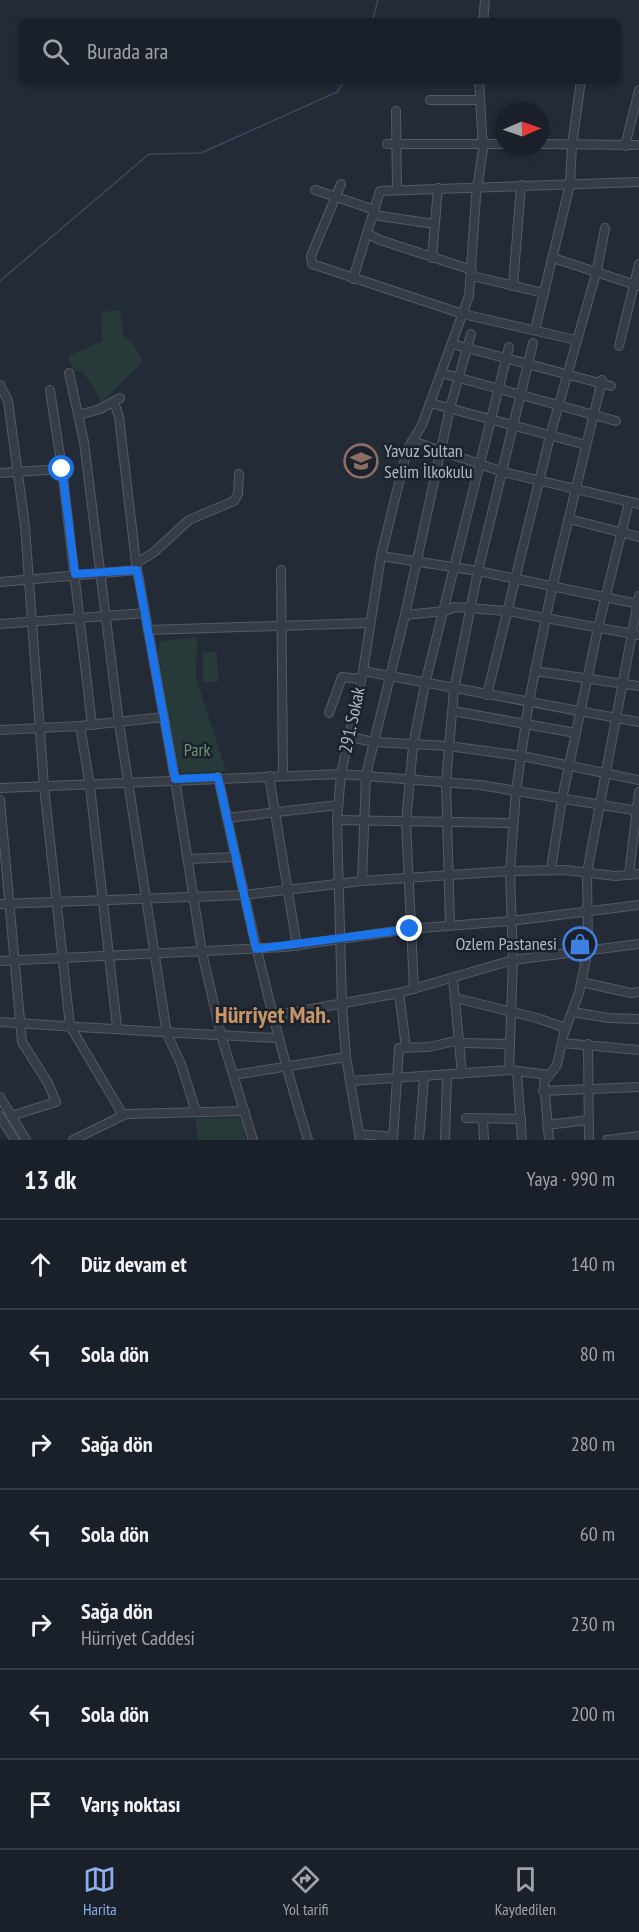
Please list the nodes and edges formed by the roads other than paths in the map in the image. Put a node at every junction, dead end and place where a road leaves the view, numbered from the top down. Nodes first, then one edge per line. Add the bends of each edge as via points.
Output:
1 (484, 0) edge
2 (483, 18) edge
3 (478, 84) edge
4 (580, 84) edge
5 (639, 90) edge
6 (429, 100) dead end
7 (480, 100) junction
8 (396, 111) dead end
9 (391, 144) junction
10 (483, 144) junction
11 (495, 144) edge
12 (549, 144) edge
13 (572, 145) junction
14 (639, 145) edge
15 (625, 146) junction
16 (639, 182) edge
17 (341, 184) dead end
18 (570, 184) junction
19 (521, 185) junction
20 (478, 187) junction
21 (438, 188) junction
22 (315, 190) dead end
23 (397, 190) junction
24 (336, 196) junction
25 (374, 213) junction
26 (434, 224) junction
27 (605, 228) dead end
28 (368, 234) junction
29 (432, 258) junction
30 (553, 258) junction
31 (639, 264) edge
32 (597, 270) junction
33 (472, 273) junction
34 (353, 279) junction
35 (636, 285) edge
36 (513, 286) junction
37 (544, 293) junction
38 (463, 314) junction
39 (535, 330) junction
40 (471, 334) dead end
41 (576, 340) junction
42 (533, 343) dead end
43 (452, 344) junction
44 (620, 345) dead end
45 (509, 347) dead end
46 (467, 349) junction
47 (506, 359) junction
48 (528, 365) junction
49 (69, 373) dead end
50 (441, 373) junction
51 (567, 375) junction
52 (458, 379) junction
53 (602, 382) junction
54 (0, 385) edge
55 (611, 386) dead end
56 (499, 388) junction
57 (50, 390) dead end
58 (521, 394) junction
59 (3, 397) edge
60 (430, 403) junction
61 (558, 405) junction
62 (450, 408) junction
63 (593, 413) junction
64 (80, 415) junction
65 (492, 421) junction
66 (616, 421) dead end
67 (513, 427) junction
68 (550, 436) junction
69 (412, 441) junction
70 (585, 445) junction
71 (441, 452) junction
72 (481, 464) junction
73 (62, 469) junction
74 (503, 472) junction
75 (0, 473) edge
76 (18, 473) junction
77 (238, 474) dead end
78 (539, 482) junction
79 (575, 490) junction
80 (629, 502) junction
81 (639, 504) edge
82 (569, 519) junction
83 (620, 532) junction
84 (639, 537) edge
85 (381, 555) junction
86 (416, 562) junction
87 (136, 566) junction
88 (456, 569) junction
89 (281, 570) dead end
90 (478, 572) junction
91 (75, 574) junction
92 (100, 574) junction
93 (29, 578) junction
94 (515, 580) junction
95 (0, 582) edge
96 (552, 588) junction
97 (605, 598) junction
98 (638, 602) edge
99 (471, 608) junction
100 (445, 611) junction
101 (507, 611) junction
102 (145, 613) junction
103 (405, 615) junction
104 (105, 616) junction
105 (80, 618) junction
106 (546, 618) junction
107 (33, 621) junction
108 (369, 623) junction
109 (0, 624) edge
110 (282, 626) junction
111 (598, 628) junction
112 (148, 630) junction
113 (635, 634) edge
114 (535, 671) junction
115 (362, 675) junction
116 (390, 677) junction
117 (589, 677) junction
118 (425, 684) junction
119 (625, 684) junction
120 (639, 686) edge
121 (454, 690) junction
122 (487, 695) junction
123 (529, 701) junction
124 (453, 711) junction
125 (581, 711) junction
126 (328, 713) dead end
127 (164, 717) junction
128 (618, 717) junction
129 (639, 722) edge
130 (119, 723) junction
131 (92, 725) junction
132 (526, 725) junction
133 (80, 726) junction
134 (42, 728) junction
135 (0, 730) edge
136 (576, 734) junction
137 (350, 737) junction
138 (374, 742) junction
139 (413, 746) junction
140 (448, 746) junction
141 (522, 756) junction
142 (569, 766) junction
143 (606, 773) junction
144 (341, 774) junction
145 (284, 775) junction
146 (366, 775) junction
147 (269, 776) junction
148 (218, 777) junction
149 (409, 778) junction
150 (175, 779) junction
151 (639, 780) edge
152 (446, 782) junction
153 (130, 783) junction
154 (44, 786) junction
155 (90, 786) junction
156 (0, 788) edge
157 (516, 791) junction
158 (639, 792) edge
159 (562, 799) junction
160 (0, 800) edge
161 (338, 805) junction
162 (601, 807) junction
163 (638, 811) edge
164 (274, 813) junction
165 (227, 818) junction
166 (337, 820) junction
167 (363, 821) junction
168 (446, 821) junction
169 (406, 822) junction
170 (513, 822) junction
171 (236, 857) junction
172 (188, 859) junction
173 (551, 869) junction
174 (510, 871) junction
175 (587, 873) junction
176 (447, 874) junction
177 (629, 874) junction
178 (639, 874) edge
179 (409, 877) junction
180 (362, 881) junction
181 (340, 884) junction
182 (288, 889) junction
183 (244, 896) junction
184 (194, 897) junction
185 (103, 899) junction
186 (147, 899) junction
187 (56, 901) junction
188 (0, 904) edge
189 (10, 904) junction
190 (639, 904) edge
191 (589, 911) junction
192 (510, 921) junction
193 (450, 926) junction
194 (410, 929) junction
195 (340, 939) junction
196 (639, 944) edge
197 (297, 946) junction
198 (256, 949) junction
199 (588, 949) junction
200 (202, 952) junction
201 (155, 953) junction
202 (108, 956) junction
203 (62, 959) junction
204 (15, 960) junction
205 (513, 960) junction
206 (0, 961) edge
207 (453, 978) junction
208 (581, 982) junction
209 (414, 989) junction
210 (639, 992) edge
211 (399, 993) junction
212 (455, 998) junction
213 (342, 1005) junction
214 (511, 1011) junction
215 (573, 1011) junction
216 (273, 1016) junction
217 (639, 1019) edge
218 (0, 1022) edge
219 (22, 1023) junction
220 (69, 1026) junction
221 (117, 1027) junction
222 (566, 1028) junction
223 (167, 1034) junction
224 (221, 1035) junction
225 (278, 1038) junction
226 (459, 1041) junction
227 (562, 1043) junction
228 (510, 1044) junction
229 (588, 1044) junction
230 (406, 1047) junction
231 (639, 1050) edge
232 (346, 1057) junction
233 (286, 1067) junction
234 (513, 1071) junction
235 (462, 1074) junction
236 (234, 1075) junction
237 (549, 1075) junction
238 (447, 1076) junction
239 (424, 1078) junction
240 (396, 1080) junction
241 (350, 1081) junction
242 (639, 1088) edge
243 (543, 1091) junction
244 (588, 1091) junction
245 (0, 1097) edge
246 (245, 1111) junction
247 (196, 1112) junction
248 (123, 1115) junction
249 (0, 1116) edge
250 (11, 1116) junction
251 (466, 1118) dead end
252 (483, 1119) junction
253 (521, 1119) junction
254 (588, 1120) junction
255 (547, 1125) junction
256 (360, 1137) edge
257 (393, 1138) edge
258 (633, 1138) edge
259 (15, 1140) edge
260 (26, 1140) edge
261 (73, 1140) edge
262 (253, 1140) edge
263 (308, 1140) edge
264 (419, 1140) edge
265 (445, 1140) edge
266 (484, 1140) edge
267 (522, 1140) edge
268 (549, 1140) edge
269 (589, 1140) edge
270 (609, 1140) edge

1 - 2 street
3 - 7 street, 291. Sokak
4 - 13 street
5 - 15 street
6 - 7 street
7 - 10 street, 291. Sokak
8 - 9 street
9 - 10 street
9 - 23 street
10 - 11 street
10 - 20 street, 291. Sokak
12 - 13 street
13 - 15 street
13 - 18 street
14 - 15 street
16 - 18 street
17 - 24 street
18 - 19 street
18 - 30 street
19 - 20 street
19 - 36 street
20 - 21 street
20 - 33 street, 291. Sokak
21 - 23 street
21 - 26 street
22 - 24 street
23 - 25 street via 380,191
24 - 25 street
24 - 34 street via 310,263
25 - 26 street
25 - 28 street
26 - 29 street
27 - 32 street
28 - 29 street
28 - 34 street
29 - 33 street
30 - 32 street
30 - 37 street
31 - 35 street
32 - 35 street
32 - 41 street
33 - 36 street
33 - 38 street, 291. Sokak
34 - 38 street
35 - 44 street
36 - 37 street
37 - 39 street
38 - 39 street
38 - 43 street, 291. Sokak
39 - 41 street
40 - 46 street
41 - 51 street
42 - 48 street
43 - 46 street
43 - 50 street, 291. Sokak
45 - 47 street
46 - 47 street
46 - 52 street
47 - 48 street
47 - 56 street
48 - 51 street
48 - 58 street
49 - 64 street
50 - 52 street
50 - 60 street, 291. Sokak
51 - 53 street
51 - 61 street
52 - 56 street
52 - 62 street
53 - 55 street
53 - 63 street
54 - 59 street
56 - 58 street
56 - 65 street
57 - 73 street
58 - 61 street
58 - 67 street
59 - 76 street
60 - 62 street
60 - 69 street, 291. Sokak
61 - 63 street
61 - 68 street
62 - 65 street
62 - 71 street
63 - 66 street
63 - 70 street
64 - 87 street via 117,400
64 - 92 street
65 - 67 street
65 - 72 street
67 - 68 street
67 - 74 street
68 - 70 street
68 - 78 street
69 - 71 street
69 - 85 street, 291. Sokak via 406,450
70 - 79 street
71 - 72 street
71 - 86 street
72 - 74 street
72 - 88 street
73 - 76 street
73 - 91 street
74 - 78 street
74 - 90 street
75 - 76 street
76 - 93 street
77 - 87 street via 234,501 189,520
78 - 79 street
78 - 94 street
79 - 80 street
79 - 82 street
80 - 81 street
80 - 83 street
82 - 83 street
82 - 96 street
83 - 84 street
83 - 97 street
85 - 86 street
85 - 108 street, 291. Sokak
86 - 88 street
86 - 103 street
87 - 92 street
87 - 102 street
88 - 90 street
88 - 100 street
89 - 110 street
90 - 94 street
90 - 99 street
91 - 92 street
91 - 93 street
91 - 105 street
92 - 104 street
93 - 95 street
93 - 107 street
94 - 96 street
94 - 101 street
96 - 97 street
96 - 106 street
97 - 98 street
97 - 111 street
98 - 113 street
99 - 100 street
99 - 101 street
99 - 121 street
100 - 103 street
100 - 118 street
101 - 106 street
101 - 122 street
102 - 104 street
102 - 112 street
103 - 116 street
104 - 105 street
104 - 130 street
105 - 107 street
105 - 131 street
106 - 111 street
106 - 114 street
107 - 109 street
107 - 134 street
108 - 110 street
108 - 115 street, 291. Sokak
110 - 112 street
110 - 145 street
111 - 113 street
111 - 117 street
112 - 127 street
113 - 119 street
114 - 117 street
114 - 123 street
115 - 116 street
115 - 126 street via 342,677
115 - 137 street, 291. Sokak
116 - 118 street
116 - 138 street
117 - 119 street
117 - 125 street
118 - 121 street
118 - 139 street
119 - 120 street
119 - 128 street
121 - 122 street
121 - 124 street
122 - 123 street
123 - 125 street
123 - 132 street
124 - 132 street
124 - 140 street
125 - 128 street
125 - 136 street
127 - 130 street
127 - 150 street
128 - 129 street
128 - 143 street
130 - 131 street
130 - 153 street
131 - 133 street
132 - 136 street
132 - 141 street
133 - 134 street
133 - 155 street
134 - 135 street
134 - 154 street
136 - 142 street
137 - 138 street
137 - 144 street, 291. Sokak
138 - 139 street
138 - 146 street
139 - 140 street
139 - 149 street
140 - 141 street
140 - 152 street
141 - 142 street
141 - 157 street
142 - 143 street
142 - 159 street
143 - 151 street
143 - 162 street
144 - 145 street
144 - 146 street
144 - 161 street, 291. Sokak
145 - 147 street
146 - 149 street
146 - 167 street
147 - 148 street
147 - 164 street
148 - 150 street
148 - 165 street
149 - 152 street
149 - 169 street
150 - 153 street
150 - 172 street
152 - 157 street
152 - 168 street
153 - 155 street
153 - 186 street
154 - 155 street
154 - 156 street
154 - 187 street
155 - 185 street
157 - 159 street
157 - 170 street
158 - 163 street
159 - 162 street
159 - 173 street
160 - 189 street
161 - 164 street
161 - 166 street, 291. Sokak
162 - 163 street
162 - 175 street
163 - 177 street
164 - 165 street
164 - 182 street
165 - 171 street
166 - 167 street
166 - 181 street, 291. Sokak
167 - 169 street
167 - 180 street
168 - 169 street
168 - 170 street
168 - 176 street
169 - 179 street
170 - 174 street
171 - 172 street
171 - 183 street
172 - 184 street
173 - 174 street
173 - 175 street
174 - 176 street
174 - 192 street
175 - 177 street
175 - 191 street
176 - 179 street
176 - 193 street
177 - 178 street
179 - 180 street
179 - 194 street
180 - 181 street
181 - 182 street
181 - 195 street, 291. Sokak
182 - 183 street
182 - 197 street
183 - 184 street
183 - 198 street
184 - 186 street
184 - 200 street
185 - 186 street
185 - 187 street
185 - 202 street
186 - 201 street
187 - 189 street
187 - 203 street
188 - 189 street
189 - 204 street
190 - 191 street
191 - 192 street
191 - 199 street
192 - 193 street
192 - 205 street
193 - 194 street
194 - 195 street
194 - 209 street
195 - 197 street
195 - 213 street, 291. Sokak
196 - 199 street
197 - 198 street
198 - 200 street
198 - 216 street
199 - 205 street
199 - 208 street
200 - 201 street
200 - 224 street
201 - 202 street
201 - 223 street
202 - 203 street
202 - 221 street
203 - 204 street
203 - 220 street
204 - 206 street
204 - 219 street
205 - 207 street
205 - 214 street
207 - 209 street
207 - 212 street
208 - 210 street
208 - 215 street
209 - 211 street
211 - 213 street
211 - 230 street
212 - 214 street
212 - 226 street
213 - 216 street
213 - 232 street, 291. Sokak
214 - 222 street
214 - 228 street
215 - 217 street
215 - 222 street
216 - 225 street
218 - 219 street
219 - 220 street
219 - 250 street via 22,1042 56,1102
220 - 221 street
220 - 248 street
221 - 223 street
222 - 227 street
223 - 224 street
223 - 247 street
224 - 225 street
224 - 236 street
225 - 233 street
226 - 228 street
226 - 230 street
226 - 235 street
227 - 229 street
227 - 237 street via 557,1065
228 - 234 street
229 - 231 street
229 - 244 street
230 - 240 street via 398,1051
232 - 233 street
232 - 241 street, 291. Sokak
233 - 236 street
233 - 263 street
234 - 235 street
234 - 237 street
234 - 253 street
235 - 238 street
236 - 246 street
237 - 243 street
238 - 239 street
238 - 265 street
239 - 240 street
239 - 264 street
240 - 241 street
240 - 257 street
241 - 256 street, 291. Sokak
242 - 244 street
243 - 244 street
243 - 255 street
244 - 254 street
245 - 250 street
246 - 247 street
246 - 262 street
247 - 248 street
248 - 261 street
249 - 259 street
250 - 260 street
251 - 252 street
252 - 253 street
252 - 266 street
253 - 267 street
254 - 255 street
254 - 269 street
255 - 268 street
256 - 257 street
258 - 270 street

